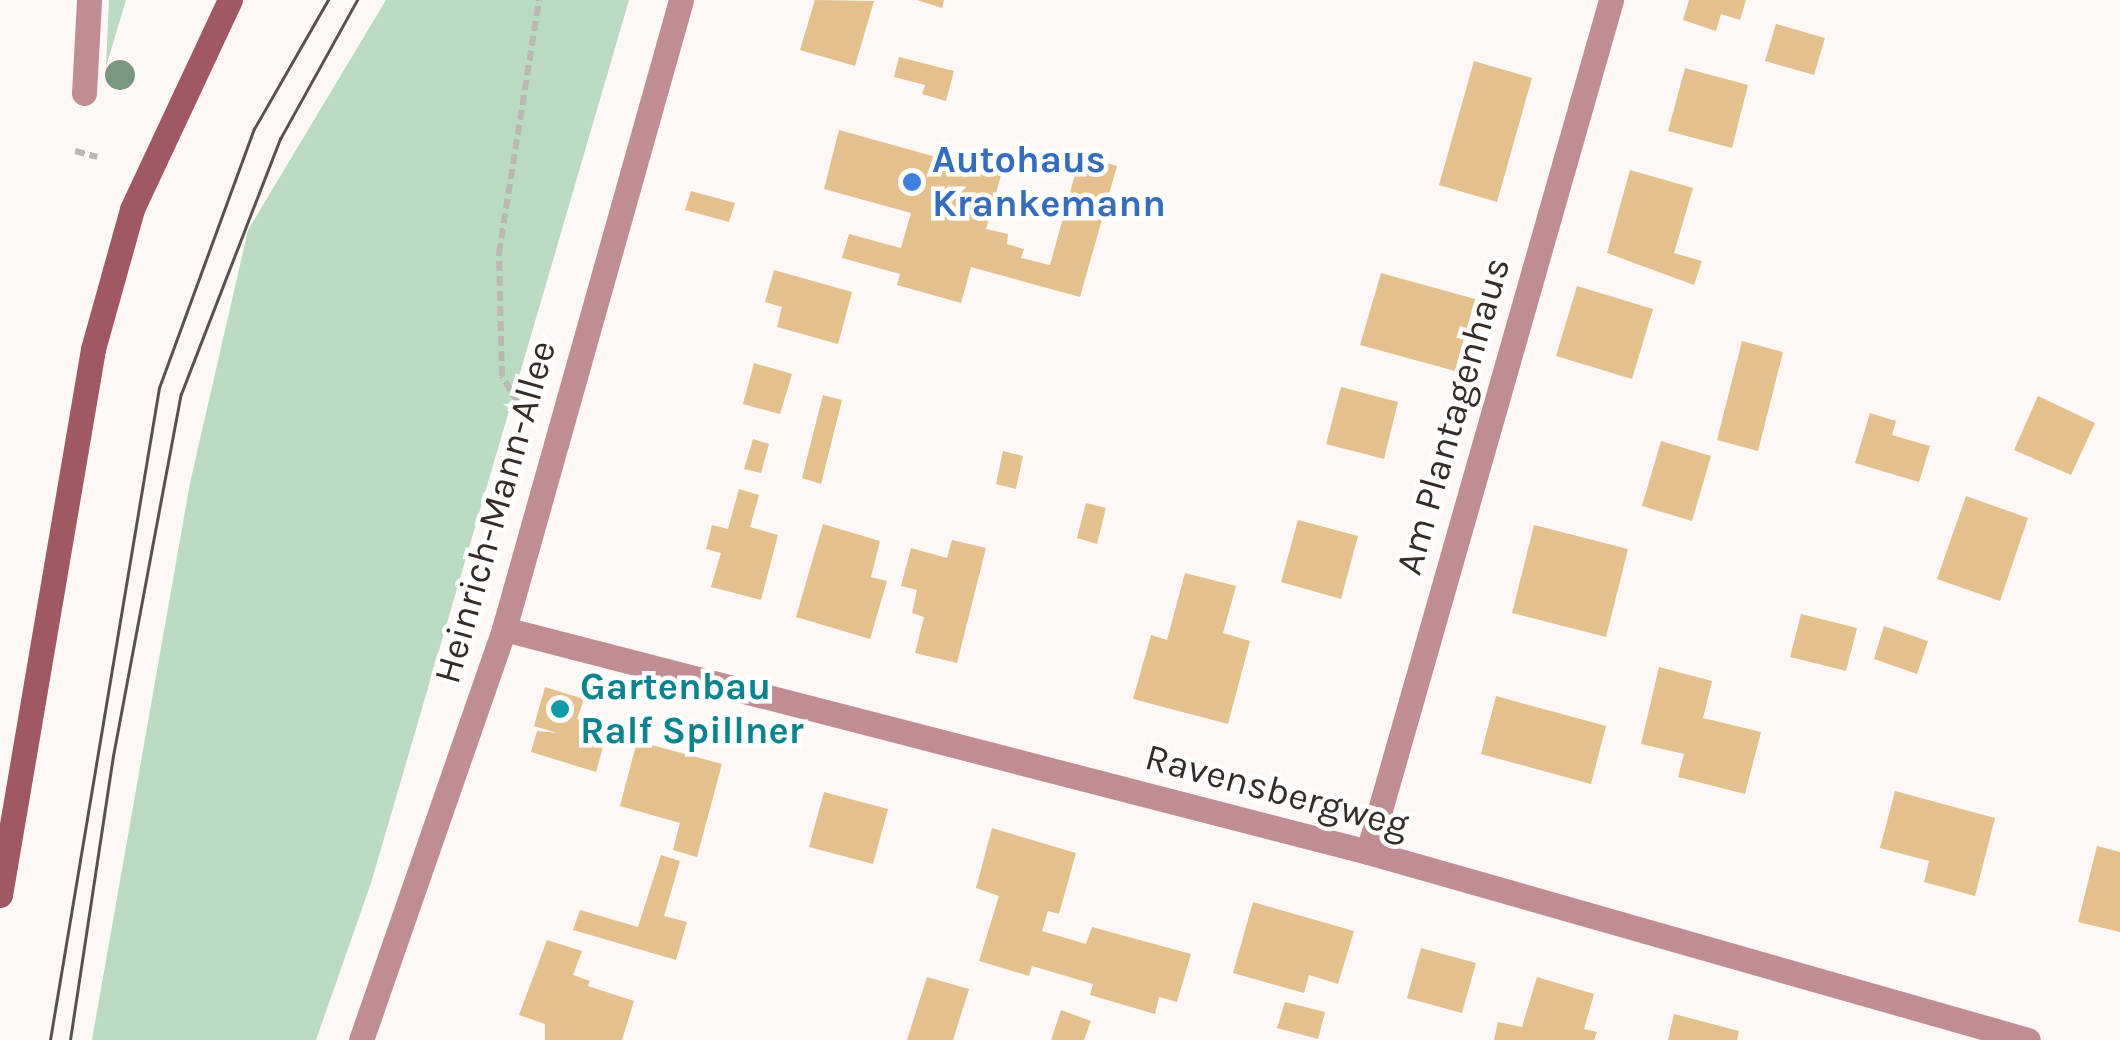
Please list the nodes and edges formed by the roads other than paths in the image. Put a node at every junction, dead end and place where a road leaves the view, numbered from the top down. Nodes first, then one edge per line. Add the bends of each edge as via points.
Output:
1 (89, 0) edge
2 (230, 0) edge
3 (681, 0) edge
4 (1611, 0) edge
5 (84, 93) dead end
6 (504, 629) junction
7 (1368, 852) junction
8 (0, 895) edge
9 (361, 1040) edge
10 (2028, 1040) edge

1 - 5 street
2 - 8 main road via 132,209 93,349
3 - 6 street, Heinrich-Mann-Allee
4 - 7 street, Am Plantagenhaus
6 - 7 street, Ravensbergweg
6 - 9 street, Heinrich-Mann-Allee
7 - 10 street, Ravensbergweg

